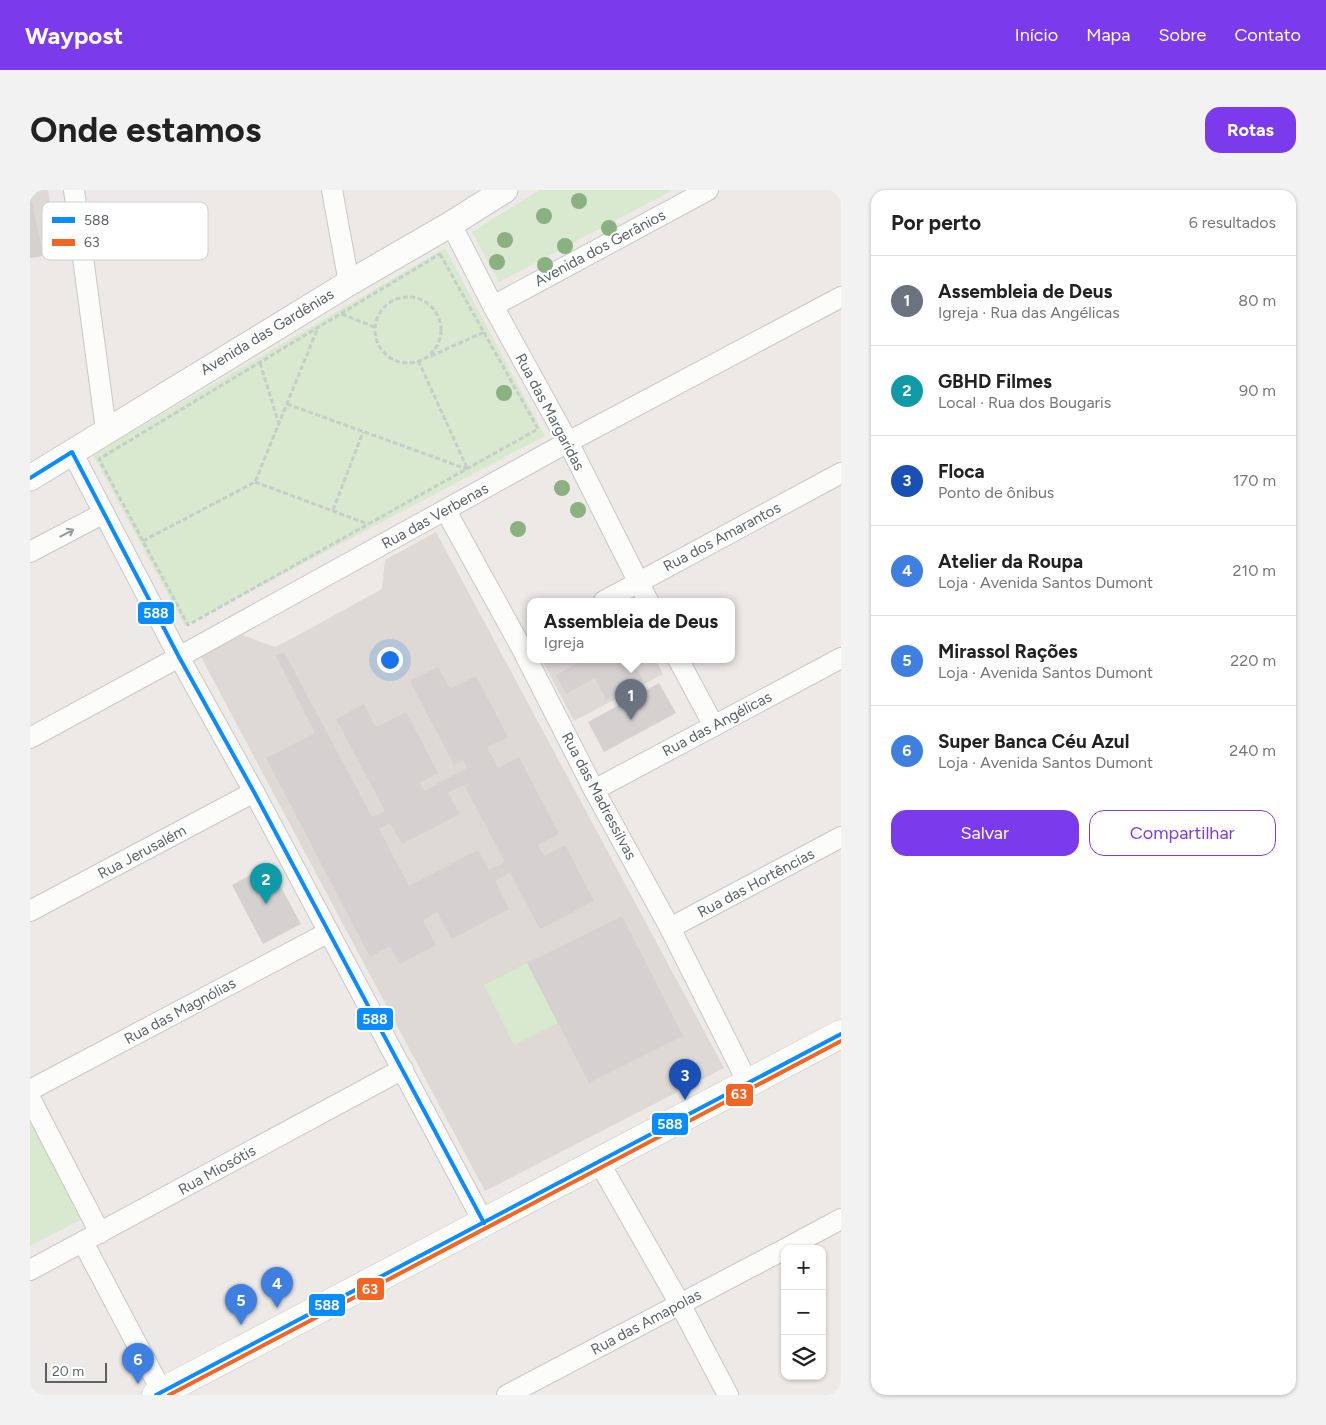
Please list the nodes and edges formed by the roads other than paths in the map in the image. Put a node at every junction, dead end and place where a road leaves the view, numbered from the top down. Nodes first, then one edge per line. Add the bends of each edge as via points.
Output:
1 (332, 190) edge
2 (505, 190) edge
3 (708, 190) edge
4 (451, 224) junction
5 (83, 260) edge
6 (349, 282) junction
7 (841, 297) edge
8 (493, 306) junction
9 (106, 430) junction
10 (568, 442) junction
11 (72, 452) junction
12 (841, 473) edge
13 (30, 478) edge
14 (446, 511) junction
15 (104, 513) junction
16 (30, 552) edge
17 (638, 582) junction
18 (609, 598) edge
19 (646, 598) edge
20 (526, 645) edge
21 (179, 658) junction
22 (841, 658) edge
23 (534, 663) edge
24 (680, 663) edge
25 (714, 726) junction
26 (30, 738) edge
27 (594, 790) junction
28 (254, 792) junction
29 (841, 837) edge
30 (30, 911) edge
31 (670, 928) junction
32 (329, 932) junction
33 (841, 1034) edge
34 (403, 1069) junction
35 (748, 1083) junction
36 (30, 1090) edge
37 (30, 1098) edge
38 (599, 1162) junction
39 (841, 1219) edge
40 (484, 1223) junction
41 (100, 1233) junction
42 (83, 1242) junction
43 (792, 1245) edge
44 (781, 1251) edge
45 (30, 1270) edge
46 (680, 1304) junction
47 (159, 1393) edge
48 (507, 1395) edge
49 (728, 1395) edge

1 - 6 street
2 - 4 street, Avenida das Gardênias
3 - 8 street, Avenida dos Gerânios
4 - 6 street, Avenida das Gardênias
4 - 8 street, Rua das Margaridas
5 - 9 street
6 - 9 street, Avenida das Gardênias
7 - 10 street, Rua das Verbenas
8 - 10 street, Rua das Margaridas
9 - 11 street, Avenida das Gardênias
10 - 14 street, Rua das Verbenas
10 - 17 street, Rua das Margaridas
11 - 13 street, Avenida das Gardênias
11 - 15 street
12 - 17 street, Rua dos Amarantos
14 - 20 street, Rua das Madressilvas
14 - 21 street, Rua das Verbenas
16 -> 15 street
15 - 21 street
17 - 18 street, Rua dos Amarantos
17 - 19 street, Rua das Margaridas
21 - 26 street, Rua das Verbenas
21 - 28 street
22 - 25 street, Rua das Angélicas
23 - 27 street, Rua das Madressilvas
24 - 25 street
25 - 27 street, Rua das Angélicas
27 - 31 street, Rua das Madressilvas
28 - 30 street, Rua Jerusalém
28 - 32 street
29 - 31 street, Rua das Hortências
31 - 35 street, Rua das Madressilvas
32 - 34 street
32 - 36 street, Rua das Magnólias
33 - 35 main road
34 - 40 street
34 - 41 street, Rua Miosótis
35 - 38 main road
37 - 41 street
38 - 40 main road
38 - 46 street
39 - 43 street, Rua das Amapolas
40 - 47 main road
41 - 42 street, Rua Miosótis
42 - 45 street, Rua Miosótis
42 - 47 street
44 - 46 street, Rua das Amapolas
46 - 48 street, Rua das Amapolas
46 - 49 street

